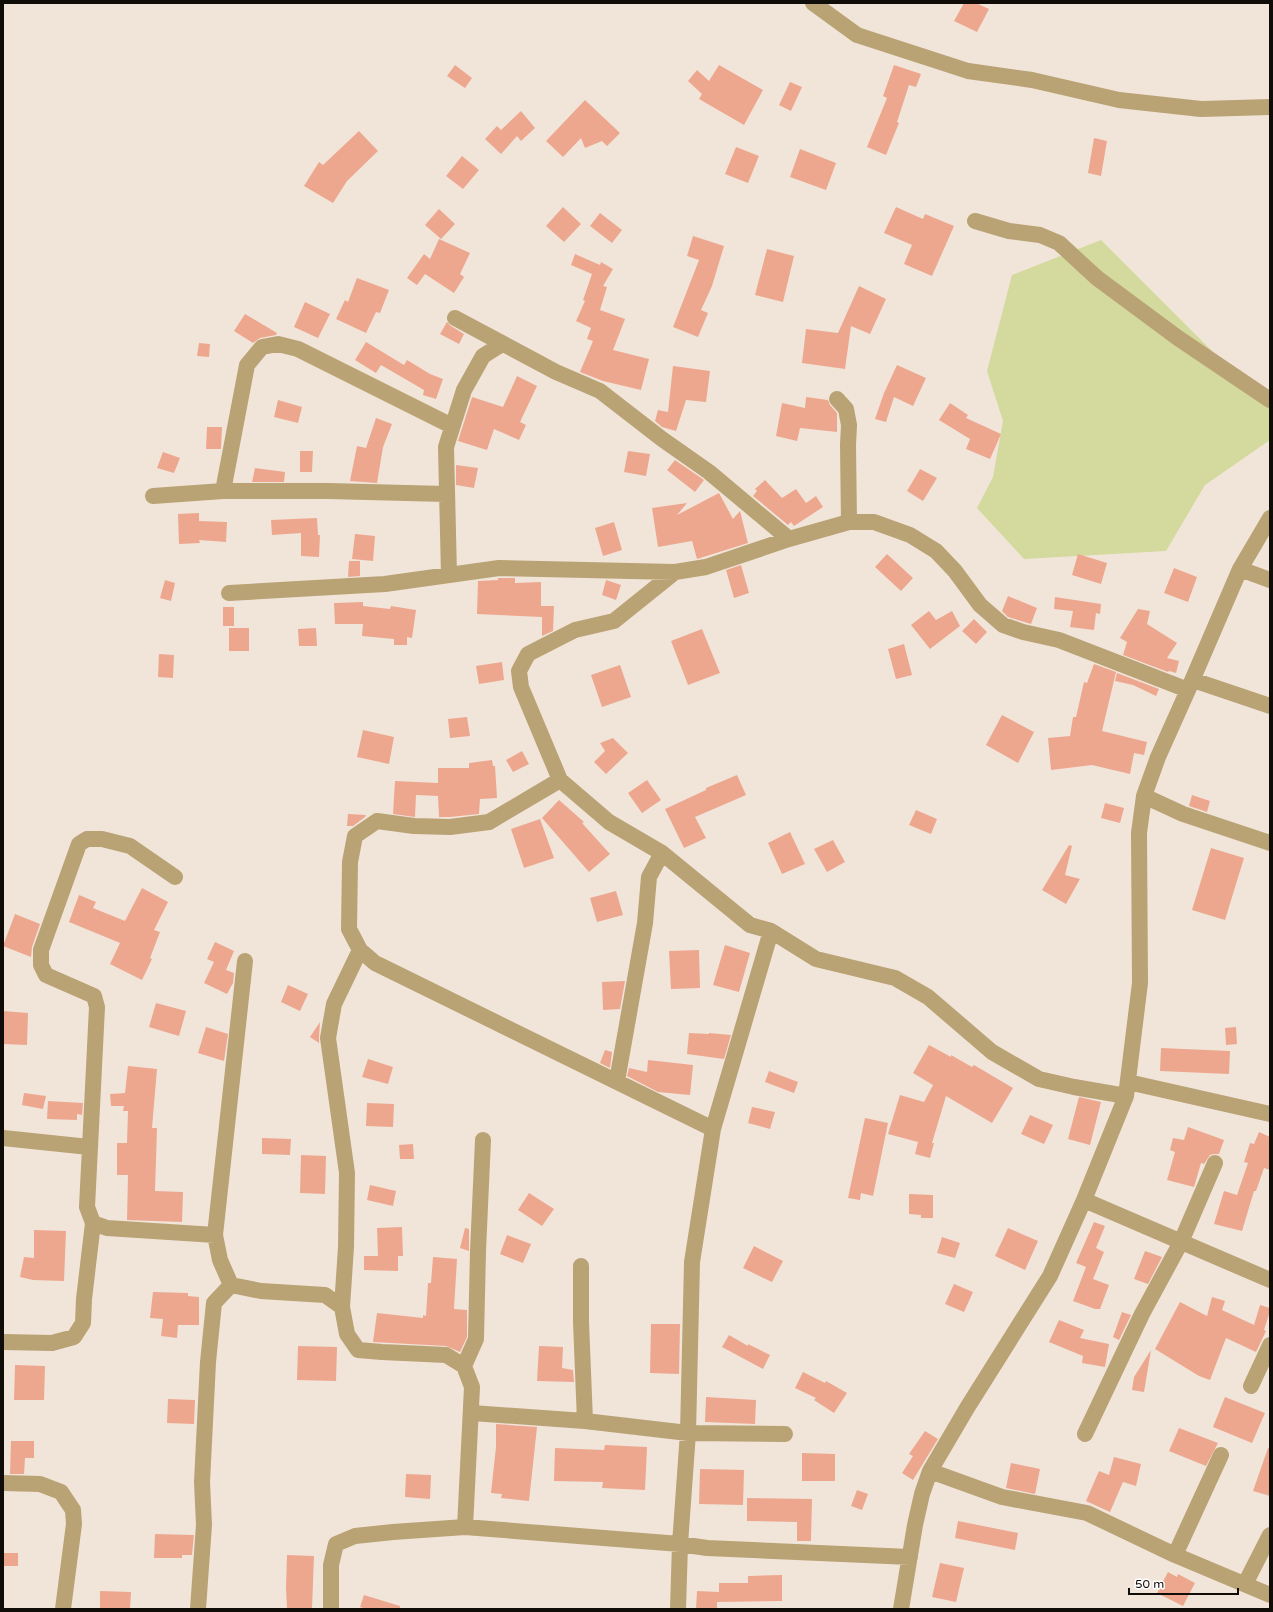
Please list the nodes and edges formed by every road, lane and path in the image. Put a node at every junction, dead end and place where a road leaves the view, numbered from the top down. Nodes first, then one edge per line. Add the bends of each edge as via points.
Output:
1 (812, 3) edge
2 (1270, 107) edge
3 (975, 221) dead end
4 (455, 318) dead end
5 (502, 344) junction
6 (837, 399) dead end
7 (1270, 400) edge
8 (452, 426) junction
9 (223, 491) junction
10 (446, 494) junction
11 (153, 496) dead end
12 (1270, 518) edge
13 (849, 522) junction
14 (789, 538) junction
15 (1240, 569) junction
16 (675, 572) junction
17 (449, 575) junction
18 (1270, 580) edge
19 (229, 593) dead end
20 (1191, 685) junction
21 (1270, 706) edge
22 (560, 780) junction
23 (1144, 796) junction
24 (1270, 843) edge
25 (662, 853) junction
26 (176, 876) dead end
27 (771, 932) junction
28 (360, 950) junction
29 (245, 961) dead end
30 (617, 1082) junction
31 (1127, 1089) junction
32 (1270, 1114) edge
33 (713, 1129) junction
34 (3, 1138) edge
35 (483, 1140) dead end
36 (89, 1147) junction
37 (1215, 1163) dead end
38 (1084, 1200) junction
39 (93, 1223) junction
40 (215, 1235) junction
41 (1181, 1242) junction
42 (581, 1266) dead end
43 (1270, 1280) edge
44 (231, 1285) junction
45 (342, 1307) junction
46 (3, 1342) edge
47 (1270, 1345) edge
48 (464, 1366) junction
49 (1251, 1386) dead end
50 (472, 1413) junction
51 (585, 1421) junction
52 (688, 1433) junction
53 (785, 1434) dead end
54 (1085, 1434) dead end
55 (1221, 1455) dead end
56 (930, 1471) junction
57 (3, 1483) edge
58 (465, 1527) junction
59 (1270, 1535) edge
60 (680, 1544) junction
61 (1175, 1555) junction
62 (910, 1557) junction
63 (1245, 1584) junction
64 (1270, 1595) edge
65 (63, 1609) edge
66 (198, 1609) edge
67 (331, 1609) edge
68 (678, 1609) edge
69 (902, 1609) edge

1 - 2 street via 857,35 968,71 1032,80 1119,100 1201,109
3 - 7 street via 1040,235 1059,243 1097,278 1178,338
4 - 5 street
5 - 8 street via 483,356 464,390
5 - 14 street via 600,391 709,472
6 - 13 street via 846,409 849,425
8 - 9 street via 298,349 278,344 262,347 247,365
8 - 10 street via 446,447
9 - 10 street
9 - 11 street
10 - 17 street
12 - 15 street
13 - 14 street
13 - 20 street via 874,522 910,535 936,551 955,571 980,605 1003,625 1059,640
14 - 16 street via 706,567
15 - 18 street
15 - 20 street
16 - 17 street via 499,568
16 - 22 street via 614,621 576,630 528,654 519,671 521,687
17 - 19 street via 385,584
20 - 21 street
20 - 23 street via 1158,757
22 - 25 street via 609,822
22 - 28 street via 489,822 450,827 377,821 355,836 350,862 349,929
23 - 24 street via 1183,814
23 - 31 street via 1139,834 1140,983
25 - 27 street via 750,925
25 - 30 street via 649,876 645,923
26 - 36 street via 130,846 102,839 87,839 79,844 41,950 41,965 46,975 94,996 97,1007
27 - 31 street via 816,959 895,978 928,997 992,1052 1039,1079 1074,1087
27 - 33 street
28 - 30 street via 376,963
28 - 45 street via 334,1004 328,1038 347,1173
29 - 40 street
30 - 33 street
31 - 32 street
31 - 38 street
33 - 52 street via 692,1262
34 - 36 street
35 - 48 street via 476,1339
36 - 39 street via 86,1207
37 - 41 street
38 - 41 street
38 - 56 street via 1050,1276
39 - 40 street via 107,1228
39 - 46 street via 83,1323 74,1337 52,1344
40 - 44 street via 220,1260
41 - 43 street
41 - 54 street via 1142,1314
42 - 51 street
44 - 45 street via 260,1291 325,1295
44 - 66 street via 214,1303 208,1362 202,1482 204,1525
45 - 48 street via 347,1334 358,1350 446,1355
47 - 49 street
48 - 50 street via 472,1387
50 - 51 street
50 - 58 street
51 - 52 street
52 - 53 street
52 - 60 street
55 - 61 street
56 - 61 street via 1002,1497 1087,1513
56 - 62 street via 922,1494
57 - 65 street via 40,1484 61,1492 73,1510 74,1524
58 - 60 street
58 - 67 street via 355,1536 336,1544 331,1565
59 - 63 street
60 - 62 street via 708,1548
60 - 68 street
61 - 63 street
62 - 69 street
63 - 64 street

